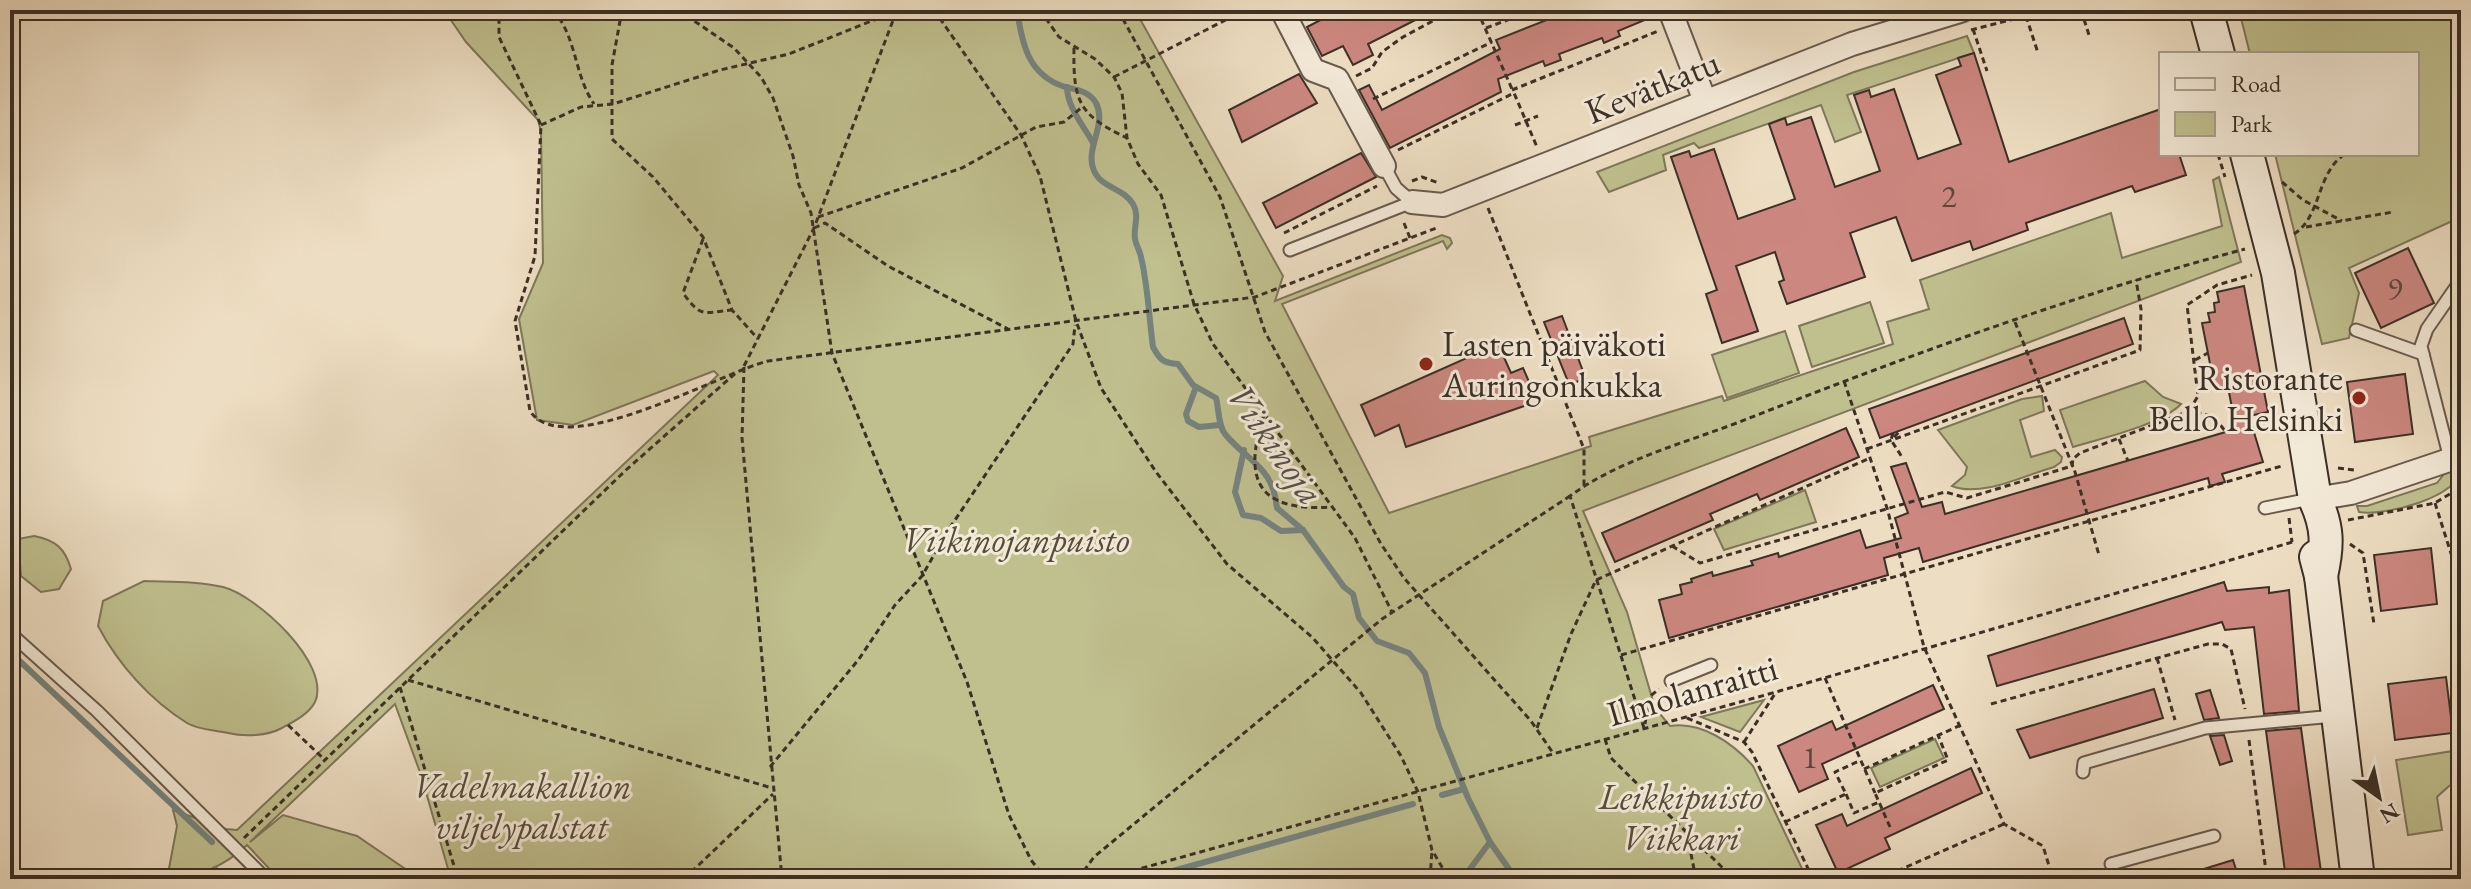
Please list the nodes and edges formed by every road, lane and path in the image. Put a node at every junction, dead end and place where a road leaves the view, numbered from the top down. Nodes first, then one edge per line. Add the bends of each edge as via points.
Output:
1 (505, 10) edge
2 (553, 10) edge
3 (622, 10) edge
4 (678, 10) edge
5 (934, 10) edge
6 (1040, 10) edge
7 (1118, 10) edge
8 (1245, 10) edge
9 (1282, 10) edge
10 (1444, 10) edge
11 (1477, 10) edge
12 (1534, 10) edge
13 (1710, 10) edge
14 (2081, 10) edge
15 (2206, 10) edge
16 (896, 11) edge
17 (2026, 16) dead end
18 (1672, 17) edge
19 (1968, 20) edge
20 (1486, 28) junction
21 (2089, 35) dead end
22 (1492, 42) junction
23 (10, 48) edge
24 (1074, 48) junction
25 (2217, 52) edge
26 (2038, 53) dead end
27 (1145, 60) junction
28 (750, 65) junction
29 (1987, 71) dead end
30 (1114, 77) junction
31 (1340, 84) junction
32 (1513, 91) junction
33 (10, 92) edge
34 (1705, 101) junction
35 (613, 104) junction
36 (595, 106) junction
37 (1081, 108) junction
38 (1353, 109) junction
39 (1538, 116) dead end
40 (1526, 121) junction
41 (541, 125) junction
42 (1515, 125) dead end
43 (1021, 135) junction
44 (1127, 138) junction
45 (1540, 154) dead end
46 (2219, 156) edge
47 (2248, 156) edge
48 (2342, 156) edge
49 (1385, 168) junction
50 (2277, 178) dead end
51 (2226, 180) dead end
52 (1412, 202) junction
53 (2314, 206) junction
54 (1488, 208) dead end
55 (2393, 212) dead end
56 (818, 217) junction
57 (2342, 221) junction
58 (2306, 227) junction
59 (814, 228) junction
60 (1284, 233) dead end
61 (2292, 235) dead end
62 (703, 237) junction
63 (1410, 238) dead end
64 (1290, 250) dead end
65 (2136, 278) junction
66 (2461, 280) edge
67 (1255, 297) junction
68 (1194, 304) junction
69 (732, 310) junction
70 (1076, 321) junction
71 (2015, 321) junction
72 (1009, 330) junction
73 (2356, 330) dead end
74 (758, 339) junction
75 (832, 353) junction
76 (2208, 353) dead end
77 (2423, 354) junction
78 (2194, 364) junction
79 (744, 367) junction
80 (1844, 381) junction
81 (2040, 386) junction
82 (2189, 411) junction
83 (1264, 414) junction
84 (1901, 430) dead end
85 (2226, 432) dead end
86 (1893, 433) dead end
87 (2119, 439) junction
88 (1891, 440) junction
89 (1867, 449) junction
90 (1902, 457) dead end
91 (1870, 458) junction
92 (2455, 458) edge
93 (2128, 461) dead end
94 (2072, 466) junction
95 (2282, 466) dead end
96 (1584, 486) junction
97 (2461, 487) edge
98 (1570, 496) junction
99 (2315, 499) junction
100 (2435, 503) junction
101 (1331, 507) junction
102 (1887, 508) junction
103 (2265, 508) dead end
104 (2348, 520) dead end
105 (2089, 522) junction
106 (2292, 541) dead end
107 (2342, 545) dead end
108 (1672, 546) junction
109 (2099, 555) dead end
110 (1905, 575) junction
111 (922, 576) junction
112 (1596, 580) junction
113 (2461, 585) edge
114 (1418, 593) junction
115 (1392, 612) junction
116 (2374, 624) dead end
117 (10, 633) edge
118 (1924, 647) junction
119 (1621, 655) junction
120 (2157, 658) junction
121 (1330, 661) junction
122 (1711, 665) dead end
123 (1825, 678) junction
124 (407, 680) junction
125 (1671, 681) joint
126 (400, 686) junction
127 (1776, 692) junction
128 (1991, 704) dead end
129 (2338, 716) junction
130 (1685, 717) junction
131 (2247, 723) junction
132 (288, 725) dead end
133 (1961, 725) junction
134 (1644, 728) junction
135 (1537, 729) junction
136 (1938, 735) junction
137 (2180, 735) junction
138 (1605, 739) junction
139 (1744, 742) junction
140 (1553, 754) junction
141 (325, 760) junction
142 (1860, 761) junction
143 (770, 767) junction
144 (1864, 769) junction
145 (2083, 772) dead end
146 (772, 788) junction
147 (1418, 792) junction
148 (1875, 793) junction
149 (773, 794) junction
150 (1846, 794) junction
151 (1879, 802) junction
152 (1785, 822) junction
153 (1428, 824) junction
154 (2004, 824) junction
155 (1418, 827) dead end
156 (1890, 827) dead end
157 (1687, 834) junction
158 (2214, 836) dead end
159 (233, 849) junction
160 (1432, 850) junction
161 (2111, 864) dead end
162 (266, 879) edge
163 (458, 879) edge
164 (684, 879) edge
165 (782, 879) edge
166 (1046, 879) edge
167 (1078, 879) edge
168 (1103, 879) edge
169 (1430, 879) edge
170 (1449, 879) edge
171 (1696, 879) edge
172 (1734, 879) edge
173 (1813, 879) edge
174 (1879, 879) edge
175 (2053, 879) edge
176 (2267, 879) edge
177 (2358, 879) edge

1 - 41 path via 499,17 499,37
2 - 36 path
3 - 35 path via 612,65
4 - 28 path
5 - 43 path
6 - 24 path
7 - 27 path
8 - 27 path
9 - 31 street via 1313,70
10 - 31 path via 1382,52 1372,68
11 - 20 path
12 - 20 path
13 - 18 path
14 - 21 path
15 - 25 street
16 - 28 path via 867,26
16 - 56 path
17 - 26 path
18 - 32 path
18 - 34 street
19 - 29 path
19 - 34 street, Kevätkatu via 1852,44
20 - 22 path
22 - 32 path
22 - 38 path
23 - 33 lane
24 - 30 path
24 - 37 path
27 - 30 path
27 - 67 path via 1220,197
28 - 35 path
28 - 59 path via 773,98
30 - 44 path via 1122,93
31 - 38 street
32 - 40 path
32 - 49 path
34 - 52 street, Kevätkatu via 1443,205
35 - 36 path
35 - 62 path via 612,139 653,177
36 - 41 path
37 - 43 path via 1064,122
37 - 44 path
38 - 49 street
39 - 40 path
40 - 42 path
40 - 45 path
41 - 79 path via 535,256 515,321 530,411 537,421 553,428 593,423 690,393
43 - 56 path via 962,168
43 - 70 path via 1040,176
44 - 68 path via 1161,195
46 - 51 path
47 - 99 street via 2278,273
48 - 53 path via 2332,162
49 - 52 lane
49 - 60 path
50 - 53 path
52 - 64 lane
53 - 57 path
53 - 58 path
54 - 96 path via 1584,449
55 - 57 path
56 - 59 path
57 - 58 path
58 - 61 path
59 - 72 path via 825,223 888,266
59 - 74 path
59 - 75 path
62 - 69 path
62 - 69 path via 683,293 696,311
63 - 67 path
65 - 71 path
65 - 78 path via 2246,249 2252,278 2217,285 2187,305
65 - 81 path via 2140,350
66 - 77 lane via 2427,329
67 - 68 path
67 - 114 path via 1265,332 1381,544
68 - 70 path
68 - 83 path via 1213,344
69 - 74 path
70 - 72 path
70 - 111 path via 1073,344
70 - 121 path via 1101,388 1156,472 1227,564 1313,638
71 - 80 path
71 - 81 path
72 - 75 path
73 - 77 lane
74 - 79 path
75 - 79 path
75 - 111 path
76 - 78 path
77 - 92 lane
78 - 82 path via 2198,396
79 - 124 path via 626,470
79 - 143 path via 742,438
80 - 89 path
80 - 96 path
81 - 88 path
81 - 94 path
82 - 85 path via 2213,416
82 - 87 path
83 - 101 path
83 - 101 path via 1257,437 1257,482 1268,497 1289,505
84 - 88 path, bridge
86 - 88 path, bridge
87 - 93 path
87 - 94 path via 2080,453
88 - 89 path
88 - 90 path, bridge
89 - 91 path
91 - 102 path
91 - 108 path
92 - 99 street via 2344,495
94 - 102 path via 1967,498 1945,492
94 - 105 path
95 - 105 path
96 - 98 path
97 - 100 path
98 - 112 path
98 - 114 path
99 - 103 lane
99 - 129 street via 2327,536 2321,576
100 - 104 path
100 - 113 path
101 - 115 path via 1355,538
102 - 108 path via 1700,563
102 - 110 path
105 - 109 path
105 - 110 path
106 - 118 path, Ilmolanraitti
107 - 116 path via 2363,553
108 - 112 path
110 - 118 path
110 - 119 path
111 - 143 path
111 - 166 path via 967,682 1009,815
112 - 119 path
112 - 135 path
114 - 115 path
114 - 135 path
115 - 121 path
117 - 159 lane via 97,711
118 - 123 path, Ilmolanraitti
118 - 133 path
119 - 134 path
120 - 128 path
120 - 131 path via 2208,644 2231,649
120 - 137 path
121 - 147 path via 1383,724
121 - 167 path via 1094,857
122 - 125 lane
123 - 127 path, Ilmolanraitti
123 - 142 path
124 - 126 path
124 - 146 path
125 - 134 path via 1649,697
126 - 141 path
126 - 163 path
127 - 130 path, Ilmolanraitti
127 - 139 path
129 - 131 lane
129 - 177 street
130 - 134 path, Ilmolanraitti
130 - 139 path
131 - 137 lane
131 - 176 path
132 - 141 path
133 - 136 path
133 - 154 path
134 - 138 path, Ilmolanraitti
135 - 140 path
136 - 144 path
136 - 148 path via 1948,760
137 - 145 lane via 2084,763
138 - 140 path, Ilmolanraitti
138 - 157 path via 1611,758
139 - 152 path
140 - 147 path, Ilmolanraitti
141 - 159 path
142 - 144 path
142 - 150 path via 1835,772
143 - 146 path
144 - 148 path
146 - 149 path
147 - 153 path
147 - 168 path, Ilmolanraitti
148 - 151 path
149 - 164 path
149 - 165 path
150 - 151 path via 1854,813
150 - 152 path
151 - 156 path
152 - 173 path
153 - 155 path
153 - 160 path
154 - 174 path
154 - 175 path via 2043,846
157 - 171 path
157 - 172 path
158 - 161 lane
159 - 162 lane
160 - 169 path
160 - 170 path

